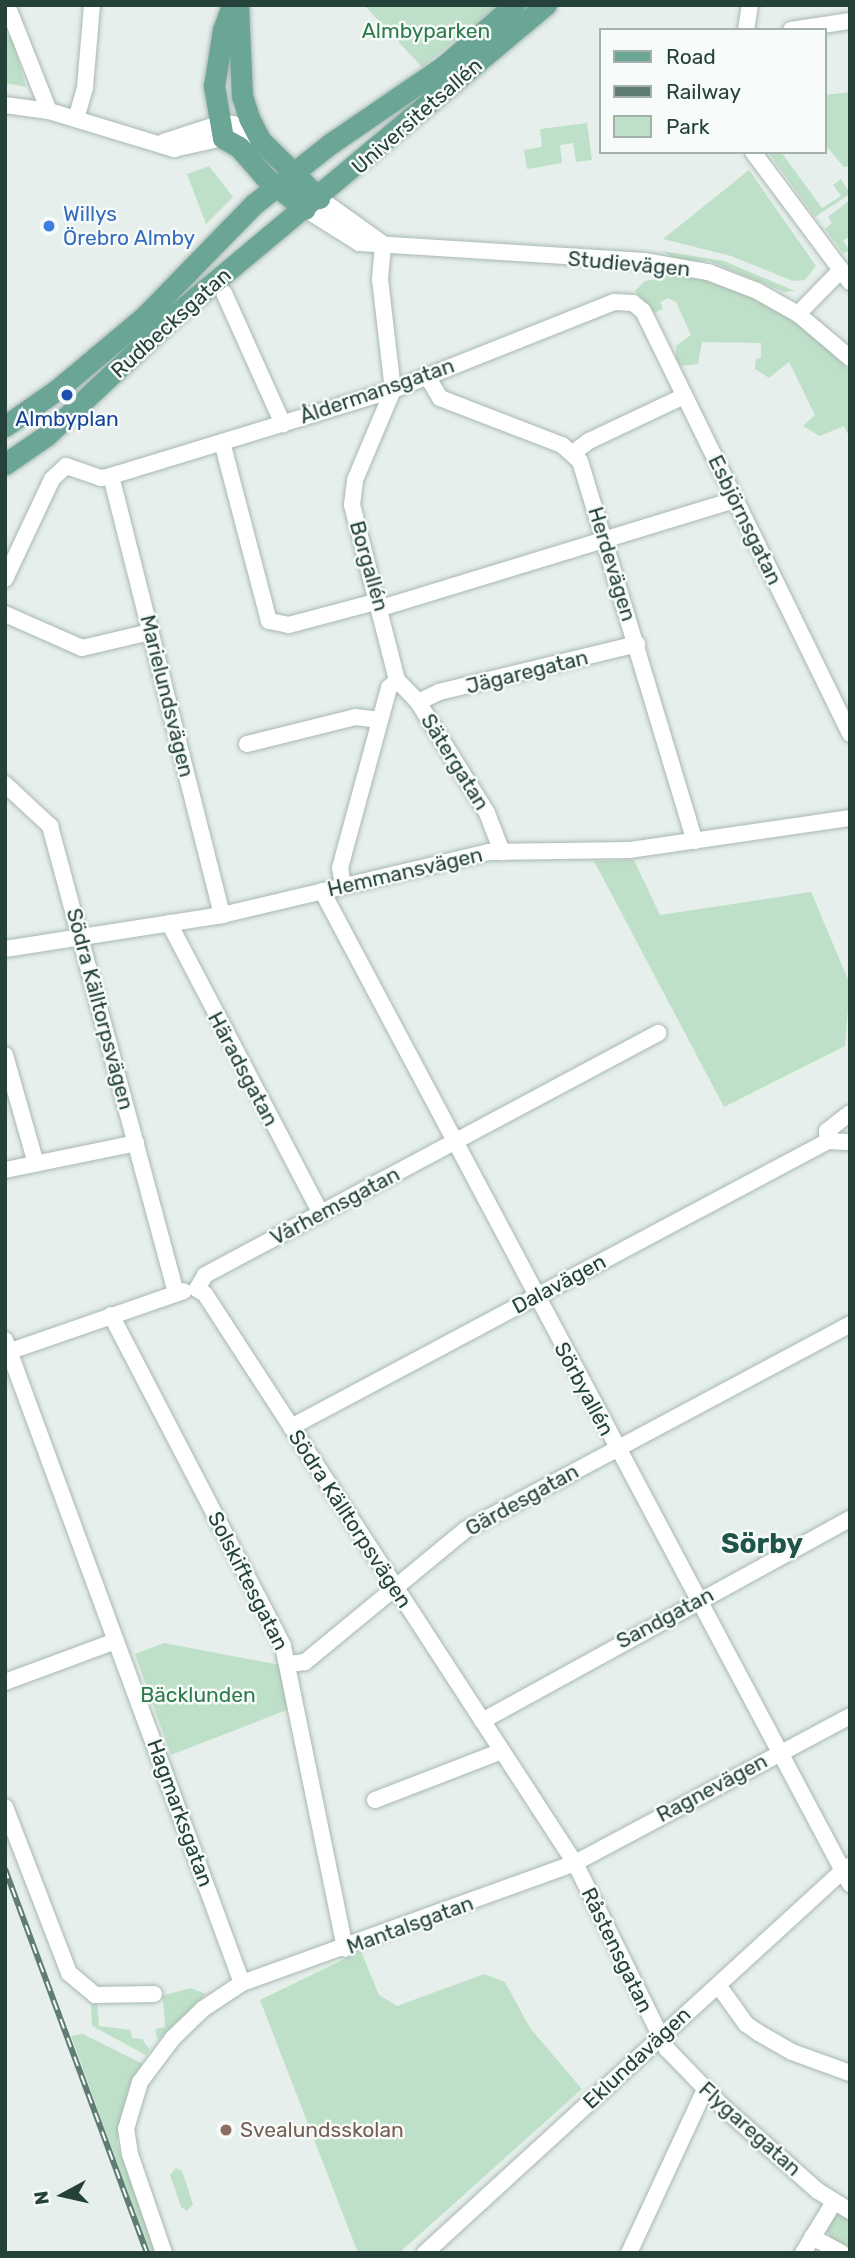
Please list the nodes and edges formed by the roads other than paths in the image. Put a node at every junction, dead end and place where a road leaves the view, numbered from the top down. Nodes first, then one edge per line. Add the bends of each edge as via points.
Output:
1 (92, 5) edge
2 (232, 5) edge
3 (238, 5) edge
4 (514, 5) edge
5 (546, 5) edge
6 (750, 5) edge
7 (7, 7) edge
8 (850, 21) edge
9 (746, 28) edge
10 (804, 28) edge
11 (242, 96) junction
12 (5, 105) edge
13 (49, 111) junction
14 (76, 119) junction
15 (224, 129) junction
16 (260, 140) junction
17 (754, 154) edge
18 (285, 180) junction
19 (312, 204) junction
20 (383, 244) junction
21 (845, 276) edge
22 (224, 293) dead end
23 (639, 307) joint
24 (798, 314) junction
25 (850, 358) edge
26 (427, 376) junction
27 (393, 390) junction
28 (684, 396) junction
29 (283, 424) junction
30 (5, 426) edge
31 (222, 442) junction
32 (573, 453) junction
33 (5, 464) edge
34 (111, 476) junction
35 (735, 500) junction
36 (605, 540) junction
37 (5, 579) edge
38 (380, 605) junction
39 (5, 614) edge
40 (150, 632) junction
41 (637, 644) junction
42 (397, 680) junction
43 (418, 702) junction
44 (380, 720) junction
45 (850, 734) edge
46 (247, 744) dead end
47 (5, 784) edge
48 (850, 818) edge
49 (695, 841) junction
50 (502, 852) junction
51 (342, 887) junction
52 (322, 891) junction
53 (222, 915) junction
54 (169, 923) junction
55 (80, 937) junction
56 (5, 949) edge
57 (658, 1033) dead end
58 (5, 1055) edge
59 (850, 1113) edge
60 (828, 1141) junction
61 (850, 1142) edge
62 (136, 1143) junction
63 (452, 1143) junction
64 (36, 1164) junction
65 (5, 1170) edge
66 (321, 1214) junction
67 (197, 1289) junction
68 (176, 1293) junction
69 (535, 1297) junction
70 (111, 1315) junction
71 (850, 1324) edge
72 (7, 1348) edge
73 (291, 1427) junction
74 (616, 1449) junction
75 (850, 1519) edge
76 (395, 1588) junction
77 (697, 1601) junction
78 (116, 1641) junction
79 (289, 1664) junction
80 (5, 1682) edge
81 (850, 1716) edge
82 (482, 1721) junction
83 (502, 1751) junction
84 (778, 1754) junction
85 (374, 1800) dead end
86 (5, 1807) edge
87 (575, 1863) junction
88 (845, 1868) edge
89 (850, 1884) edge
90 (345, 1949) junction
91 (242, 1983) junction
92 (718, 1985) junction
93 (154, 1994) dead end
94 (659, 2037) junction
95 (850, 2073) edge
96 (705, 2089) junction
97 (834, 2202) junction
98 (850, 2211) edge
99 (812, 2237) junction
100 (164, 2253) edge
101 (425, 2253) edge
102 (629, 2253) edge
103 (803, 2253) edge
104 (842, 2253) edge

1 - 14 street via 85,87
2 - 15 main road via 216,60
3 - 11 main road
4 - 18 main road, Universitetsallén via 444,66
5 - 19 main road, Universitetsallén
6 - 9 street
7 - 13 street
8 - 10 street
11 - 15 main road
11 - 16 main road
12 - 13 street
13 - 14 street
14 - 15 street via 163,142
15 - 16 street
15 - 18 main road via 239,147
16 - 18 main road
17 - 21 street
18 - 19 main road
18 - 30 main road, Rudbecksgatan via 241,216 145,316 58,389
19 - 20 street, Studievägen via 359,243
19 - 33 main road, Rudbecksgatan via 127,357 47,435
20 - 24 street, Studievägen via 680,266 734,281
20 - 27 street, Borgallén via 380,279
21 - 24 street
22 - 29 street
23 - 26 street, Åldermansgatan via 614,302
23 - 28 street, Esbjörnsgatan
24 - 25 street, Studievägen
26 - 27 street, Åldermansgatan
26 - 32 street via 440,398
27 - 29 street, Åldermansgatan
27 - 38 street, Borgallén via 352,494 354,518
28 - 32 street
28 - 35 street, Esbjörnsgatan
29 - 31 street, Åldermansgatan
31 - 34 street, Åldermansgatan
31 - 38 street via 269,621 289,625
32 - 36 street, Herdevägen via 584,472
34 - 37 street via 101,478 75,466 59,469
34 - 40 street, Marielundsvägen
35 - 36 street
35 - 45 street, Esbjörnsgatan
36 - 38 street
36 - 41 street, Herdevägen
38 - 42 street, Borgallén
39 - 40 street via 82,648
40 - 53 street, Marielundsvägen
41 - 43 street, Jägaregatan via 439,692
41 - 49 street, Herdevägen
42 - 43 street, Sätergatan
42 - 44 street via 389,688
43 - 50 street, Sätergatan via 487,813
44 - 46 street via 355,717
44 - 51 street via 340,868
47 - 55 street, Södra Källtorpsvägen via 50,826
48 - 49 street, Hemmansvägen
49 - 50 street, Hemmansvägen via 606,852
50 - 51 street, Hemmansvägen
51 - 52 street, Hemmansvägen
52 - 53 street, Hemmansvägen
52 - 63 street, Sörbyallén
53 - 54 street, Hemmansvägen
54 - 55 street, Hemmansvägen
54 - 66 street, Häradsgatan
55 - 56 street, Hemmansvägen
55 - 62 street, Södra Källtorpsvägen
57 - 63 street, Vårhemsgatan
58 - 64 street
59 - 60 street, Dalavägen via 827,1131
60 - 61 street
60 - 69 street, Dalavägen
62 - 64 street
62 - 68 street, Södra Källtorpsvägen
63 - 66 street, Vårhemsgatan
63 - 69 street, Sörbyallén
64 - 65 street
66 - 67 street, Vårhemsgatan via 205,1276
67 - 68 street
67 - 73 street, Södra Källtorpsvägen via 205,1294
68 - 70 street
69 - 73 street, Dalavägen
69 - 74 street, Sörbyallén
70 - 72 street
70 - 79 street, Solskiftesgatan
71 - 74 street, Gärdesgatan
72 - 78 street, Hagmarksgatan
73 - 76 street, Södra Källtorpsvägen
74 - 76 street, Gärdesgatan via 465,1530
74 - 77 street, Sörbyallén
75 - 77 street, Sandgatan
76 - 79 street, Gärdesgatan via 305,1662
76 - 82 street, Södra Källtorpsvägen
77 - 82 street, Sandgatan
77 - 84 street, Sörbyallén
78 - 80 street
78 - 91 street, Hagmarksgatan
79 - 90 street, Solskiftesgatan
81 - 84 street, Ragnevägen
82 - 83 street, Södra Källtorpsvägen
83 - 85 street
83 - 87 street, Södra Källtorpsvägen
84 - 87 street, Ragnevägen
84 - 88 street, Sörbyallén
86 - 93 street via 69,1973 96,1995
87 - 90 street, Mantalsgatan
87 - 94 street, Råstensgatan
88 - 89 street, Sörbyallén
88 - 92 street, Eklundavägen
90 - 91 street, Mantalsgatan
91 - 100 street via 203,2009 173,2038 141,2082 128,2118 130,2154
92 - 94 street, Eklundavägen
92 - 95 street via 746,2024 759,2033 792,2052
94 - 96 street, Flygaregatan
94 - 101 street, Eklundavägen
96 - 97 street, Flygaregatan
96 - 102 street
97 - 98 street, Flygaregatan
97 - 99 street
99 - 103 street
99 - 104 street

